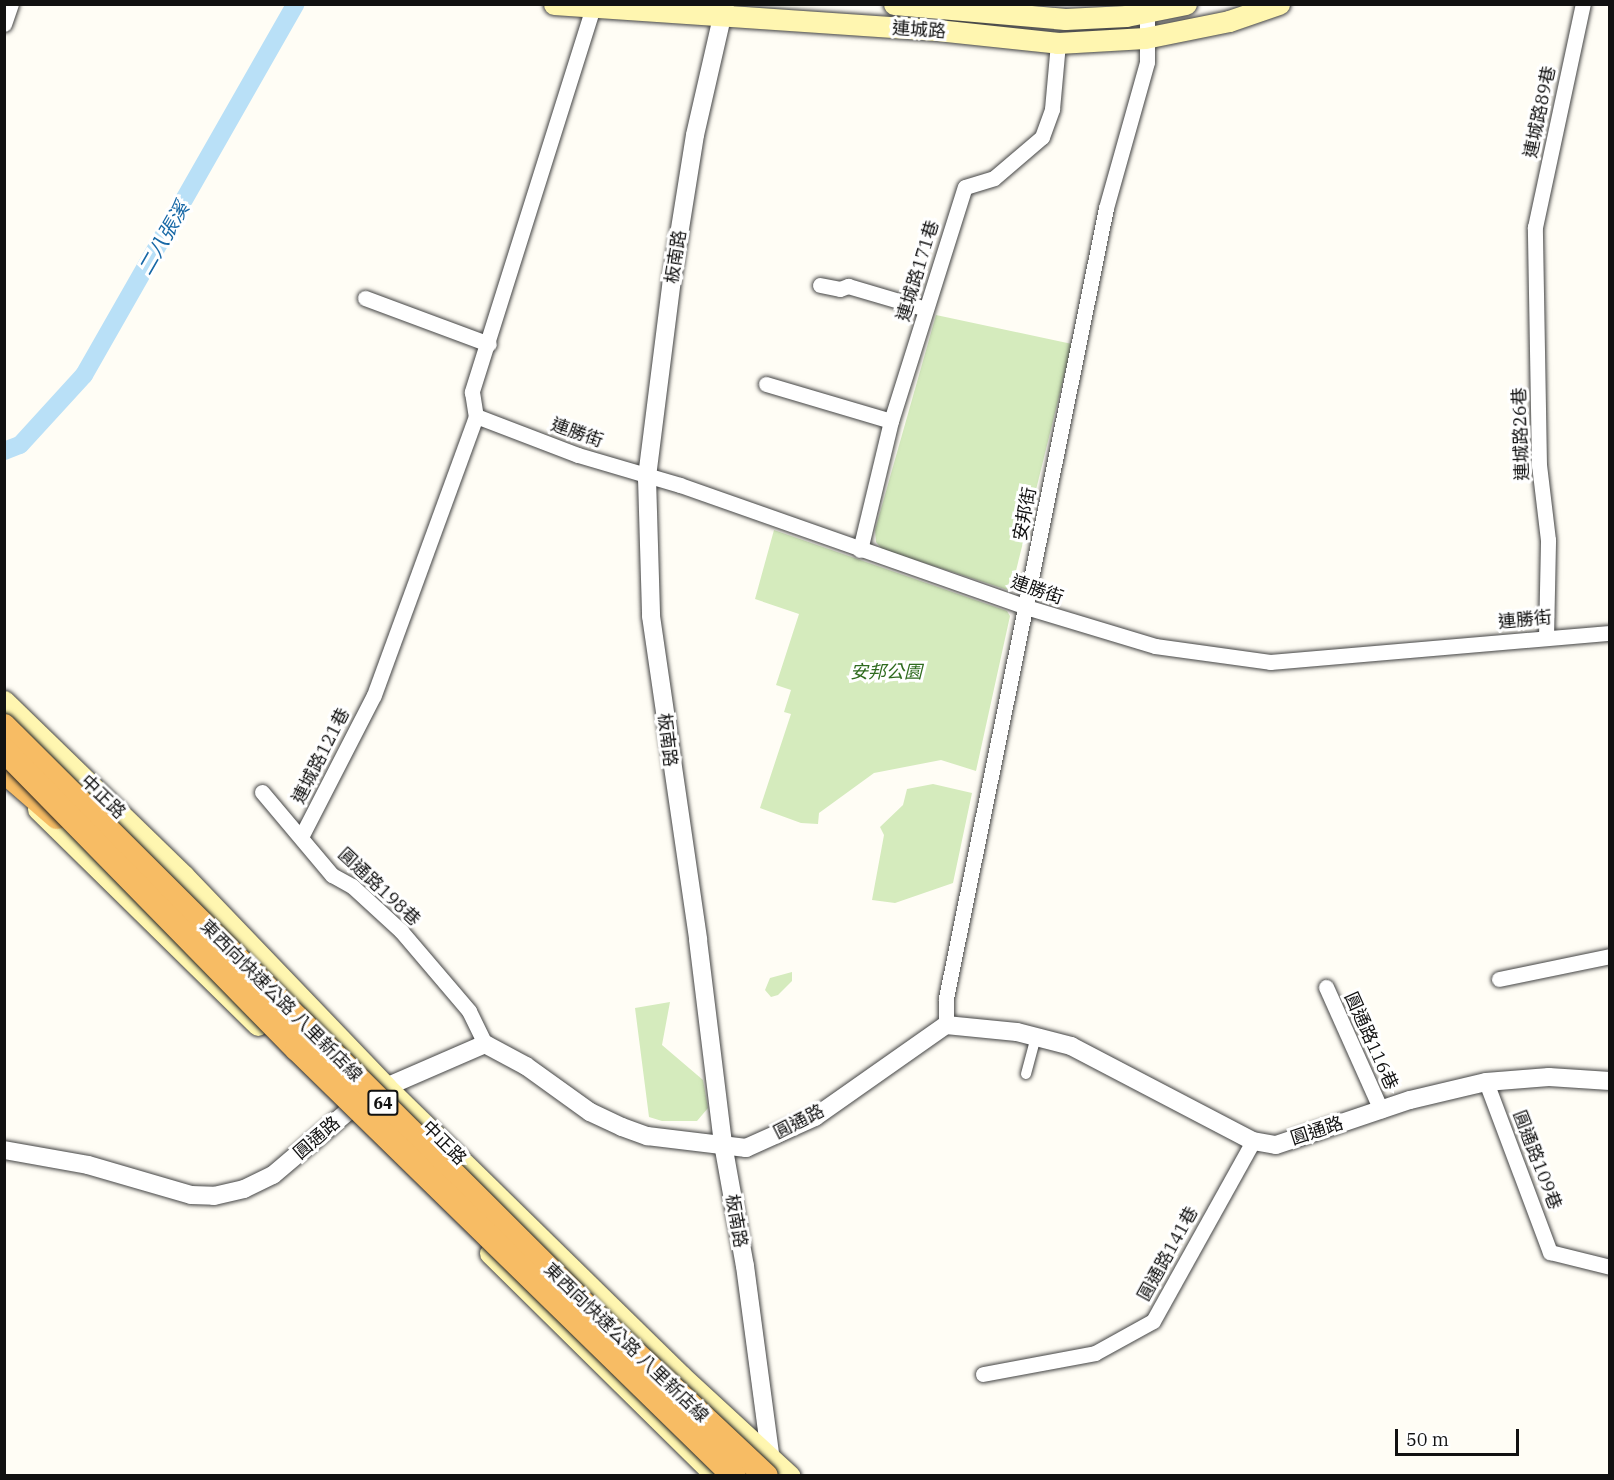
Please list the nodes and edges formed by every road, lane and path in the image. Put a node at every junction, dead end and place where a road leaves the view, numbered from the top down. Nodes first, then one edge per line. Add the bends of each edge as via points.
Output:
1 (11, 4) edge
2 (554, 4) edge
3 (894, 4) edge
4 (1186, 4) edge
5 (1279, 4) edge
6 (1583, 4) edge
7 (594, 6) edge
8 (724, 10) edge
9 (1147, 13) junction
10 (4, 24) edge
11 (1145, 38) junction
12 (1058, 43) junction
13 (1535, 227) joint
14 (820, 285) dead end
15 (365, 298) dead end
16 (926, 309) junction
17 (489, 344) junction
18 (766, 384) dead end
19 (476, 416) junction
20 (891, 421) junction
21 (647, 478) junction
22 (860, 550) junction
23 (1026, 607) junction
24 (1610, 633) edge
25 (1546, 638) junction
26 (4, 701) edge
27 (4, 726) edge
28 (4, 737) edge
29 (4, 750) edge
30 (4, 771) edge
31 (4, 776) edge
32 (262, 792) dead end
33 (302, 835) junction
34 (115, 864) junction
35 (1610, 956) edge
36 (1499, 980) dead end
37 (1326, 987) dead end
38 (946, 1025) junction
39 (1036, 1036) junction
40 (485, 1044) junction
41 (1026, 1074) dead end
42 (1610, 1081) edge
43 (1486, 1082) junction
44 (386, 1087) junction
45 (365, 1100) junction
46 (1381, 1110) junction
47 (346, 1113) junction
48 (1253, 1141) junction
49 (723, 1144) junction
50 (4, 1150) edge
51 (1610, 1267) edge
52 (983, 1374) dead end
53 (770, 1470) edge
54 (716, 1476) edge
55 (734, 1476) edge
56 (750, 1476) edge
57 (790, 1476) edge

1 - 10 street
2 - 7 main road, 連城路
3 - 9 main road, 連城路 via 1065,19
4 - 9 main road, 連城路
5 - 11 main road, 連城路 via 1229,21
6 - 13 street, 連城路89巷
7 - 8 main road, 連城路
7 - 17 street
8 - 12 main road, 連城路
8 - 21 street, 板南路 via 695,135
9 - 11 street, 安邦街
11 - 12 main road, 連城路
11 - 23 street, 安邦街 via 1147,62 1106,208
12 - 16 street, 連城路171巷 via 1052,109 1042,137 994,178 965,187
13 - 25 street, 連城路26巷 via 1539,465 1548,540
14 - 16 street via 840,289 848,286
15 - 17 street
16 - 20 street, 連城路171巷
17 - 19 street via 472,392
18 - 20 street
19 - 21 street, 連勝街
19 - 33 street, 連城路121巷 via 374,695
20 - 22 street, 連城路171巷
21 - 22 street, 連勝街 via 680,485
21 - 49 street, 板南路 via 651,616
22 - 23 street, 連勝街
23 - 25 street, 連勝街 via 1155,646 1270,662
23 - 38 street, 安邦街 via 946,998
24 - 25 street, 連勝街
26 - 44 main road, 中正路 via 216,909
27 - 53 highway, 東西向快速公路 八里新店線 / 64, bridge via 593,1313
28 - 45 main road, 中正路 via 312,1053
29 - 34 highway, 東西向快速公路 八里新店線 / 64, bridge
30 - 34 highway, bridge
31 - 47 main road
32 - 33 street, 圓通路198巷
33 - 40 street, 圓通路198巷 via 332,874 352,886 400,931 469,1011
34 - 55 highway, 東西向快速公路 八里新店線 / 64, bridge via 597,1346
35 - 36 street
37 - 46 street, 圓通路116巷
38 - 39 street, 圓通路
38 - 49 street, 圓通路 via 815,1117 746,1148
39 - 41 street
39 - 48 street, 圓通路 via 1071,1046
40 - 44 street, 圓通路
40 - 49 street, 圓通路 via 526,1066 590,1112 622,1126 647,1136
42 - 43 street, 圓通路 via 1549,1077
43 - 46 street, 圓通路
43 - 51 street, 圓通路109巷 via 1550,1252
44 - 45 street, 圓通路
44 - 53 main road, 中正路 via 680,1375
45 - 47 street, 圓通路
45 - 56 main road, 中正路
46 - 48 street, 圓通路 via 1276,1145
47 - 50 street, 圓通路 via 273,1175 244,1189 214,1196 191,1195 88,1165
47 - 54 main road
48 - 52 street, 圓通路141巷 via 1153,1321 1095,1353
49 - 53 street, 板南路
53 - 57 main road, 中正路

